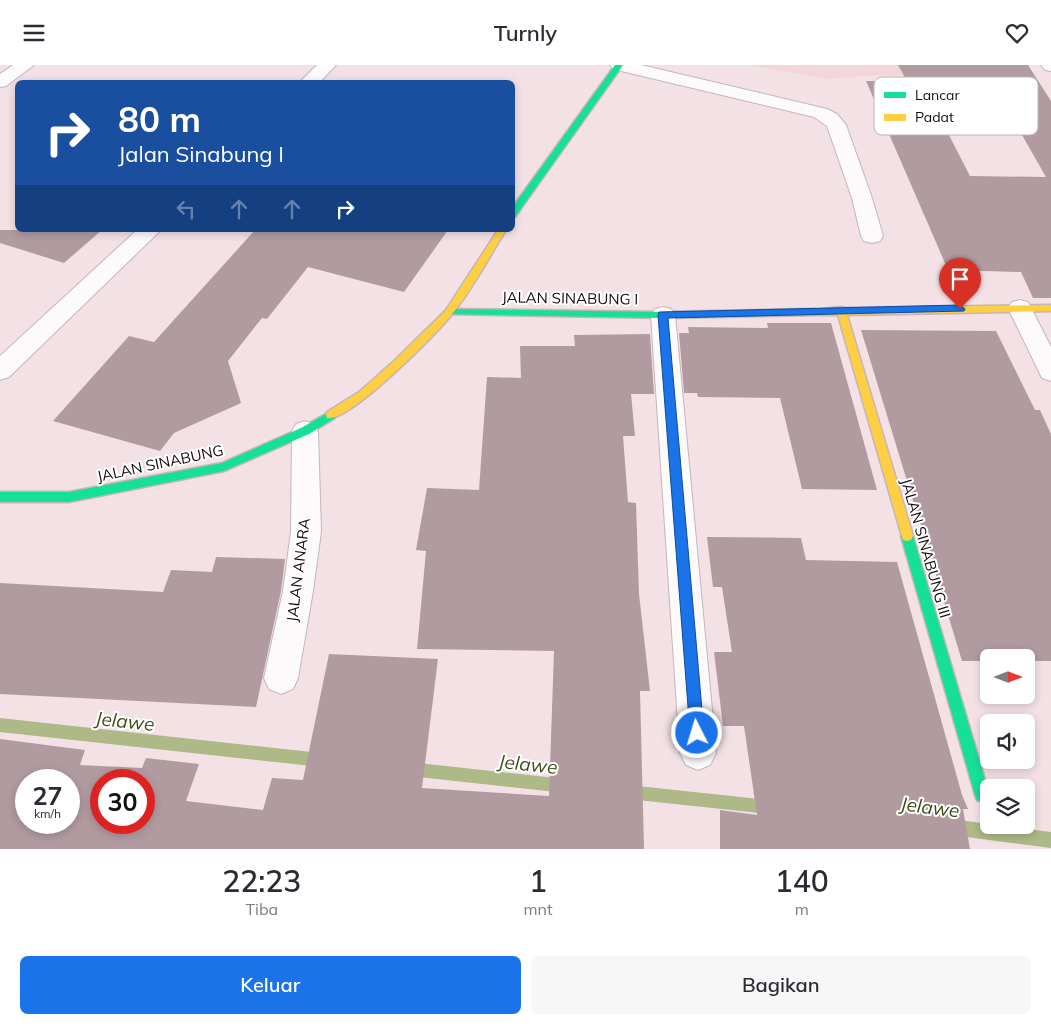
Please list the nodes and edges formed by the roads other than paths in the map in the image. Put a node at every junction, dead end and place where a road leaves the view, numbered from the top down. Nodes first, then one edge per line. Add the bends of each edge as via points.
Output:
1 (26, 65) edge
2 (327, 65) edge
3 (619, 65) edge
4 (311, 80) edge
5 (0, 81) edge
6 (515, 211) edge
7 (148, 232) edge
8 (501, 232) edge
9 (872, 236) dead end
10 (1020, 308) junction
11 (1051, 308) edge
12 (841, 310) junction
13 (449, 312) junction
14 (663, 315) junction
15 (0, 371) edge
16 (1051, 372) edge
17 (304, 431) junction
18 (0, 497) edge
19 (281, 678) dead end
20 (698, 753) dead end
21 (980, 788) edge

1 - 5 street
2 - 4 street
3 - 6 street
3 - 9 street via 830,118 836,125 862,198
7 - 15 street
8 - 13 street, JALAN SINABUNG
10 - 11 street, JALAN SINABUNG I
10 - 12 street, JALAN SINABUNG I
10 - 16 street
12 - 14 street, JALAN SINABUNG I
12 - 21 street, JALAN SINABUNG III
13 - 14 street, JALAN SINABUNG I
13 - 17 street, JALAN SINABUNG via 398,365 363,395
14 - 20 street
17 - 18 street, JALAN SINABUNG via 224,467 68,497
17 - 19 street, JALAN ANARA via 306,532

